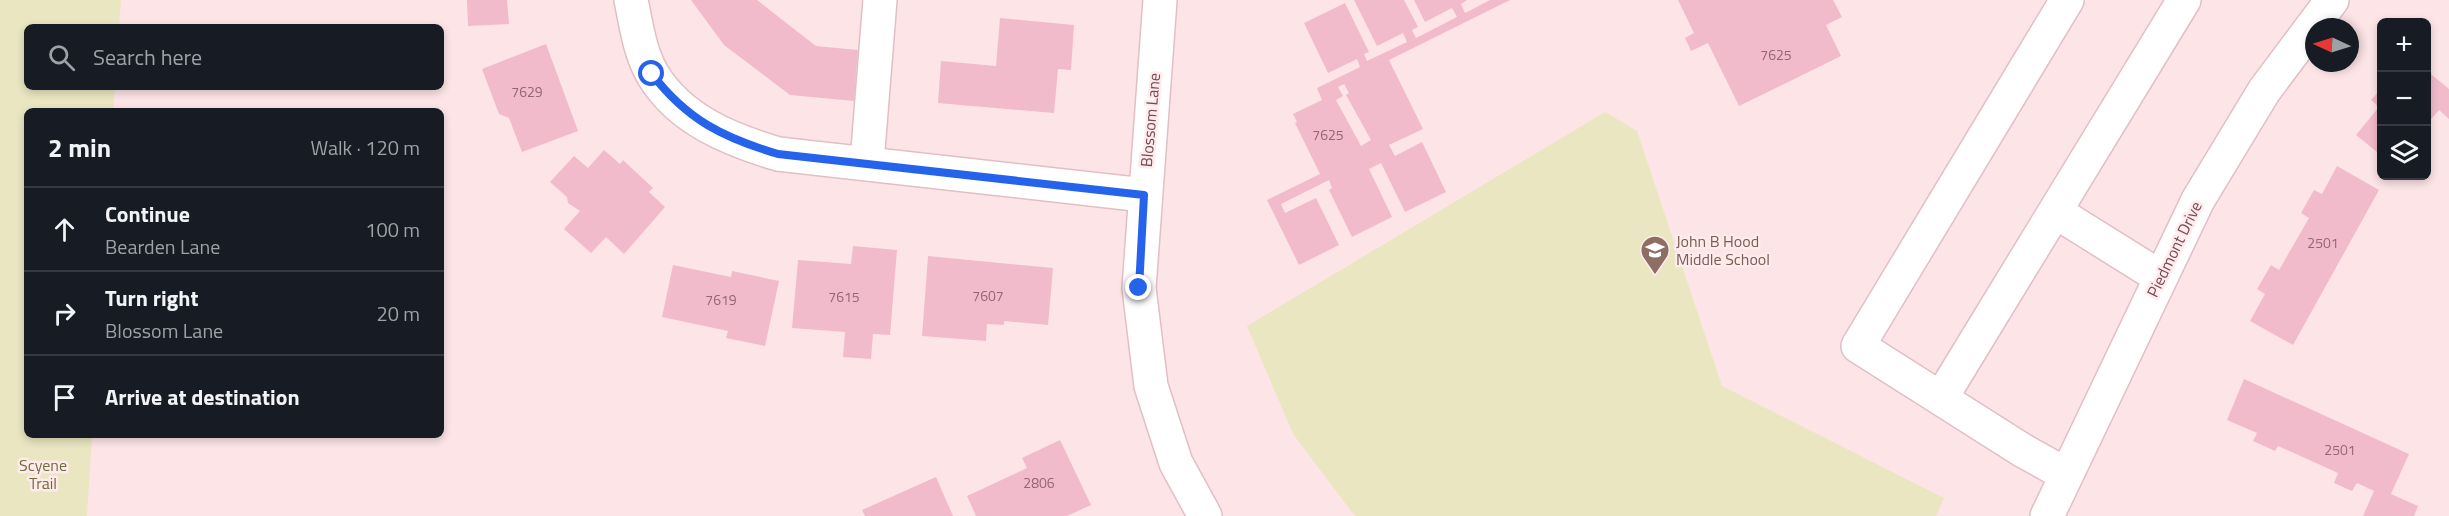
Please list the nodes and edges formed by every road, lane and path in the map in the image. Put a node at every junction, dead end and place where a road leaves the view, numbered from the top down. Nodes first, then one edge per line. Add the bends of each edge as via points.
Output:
1 (631, 0) edge
2 (880, 0) edge
3 (1160, 0) edge
4 (2067, 0) edge
5 (2184, 0) edge
6 (2329, 1) edge
7 (867, 162) junction
8 (1144, 195) junction
9 (2056, 212) junction
10 (2160, 277) junction
11 (1941, 398) junction
12 (2065, 474) junction
13 (1205, 516) edge
14 (2047, 516) edge

1 - 7 street via 652,74 686,111 738,142 778,154
2 - 7 street
3 - 8 street, Blossom Lane
4 - 11 street via 1858,346
5 - 9 street
6 - 10 street, Piedmont Drive via 2264,91 2198,200
7 - 8 street
8 - 13 street, Blossom Lane via 1139,288 1151,386 1176,463
9 - 10 street
9 - 11 street
10 - 12 street, Piedmont Drive
11 - 12 street
12 - 14 street, Piedmont Drive

